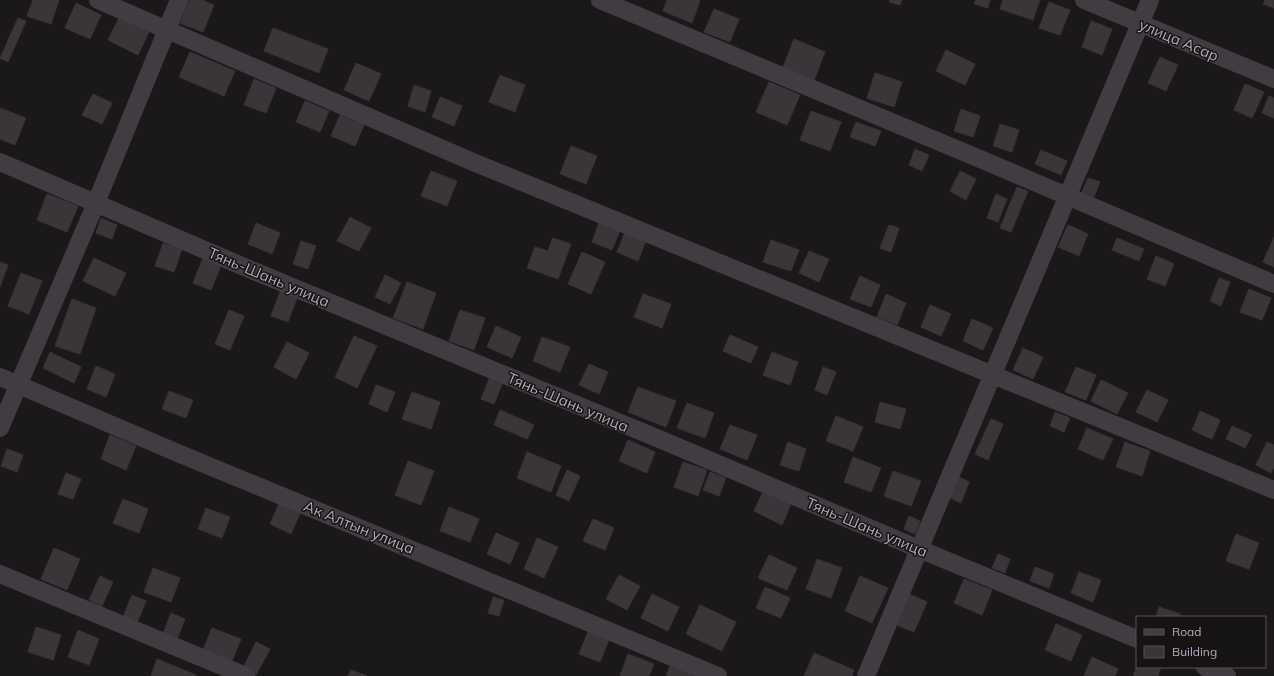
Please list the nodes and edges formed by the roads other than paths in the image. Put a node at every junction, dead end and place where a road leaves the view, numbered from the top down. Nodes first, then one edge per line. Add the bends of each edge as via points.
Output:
1 (98, 0) edge
2 (179, 0) edge
3 (600, 0) edge
4 (1084, 0) edge
5 (1150, 0) edge
6 (1140, 23) junction
7 (167, 30) junction
8 (1274, 80) edge
9 (0, 162) edge
10 (1067, 197) junction
11 (96, 203) junction
12 (1274, 284) edge
13 (992, 374) junction
14 (0, 377) edge
15 (18, 384) junction
16 (0, 428) edge
17 (1274, 490) edge
18 (919, 549) junction
19 (0, 574) edge
20 (1136, 639) edge
21 (1207, 668) edge
22 (246, 676) edge
23 (718, 676) edge
24 (866, 676) edge
25 (1227, 676) edge

1 - 7 street
2 - 7 street
3 - 10 street
4 - 6 street, улица Асар
5 - 6 street
6 - 8 street, улица Асар
6 - 10 street
7 - 11 street
7 - 13 street via 473,162
9 - 11 street, Тянь-Шань улица
10 - 12 street
10 - 13 street
11 - 15 street
11 - 18 street, Тянь-Шань улица
13 - 17 street
13 - 18 street
14 - 15 street, Ак Алтын улица
15 - 16 street
15 - 23 street, Ак Алтын улица via 180,454
18 - 20 street, Тянь-Шань улица
18 - 24 street
19 - 22 street
21 - 25 street

